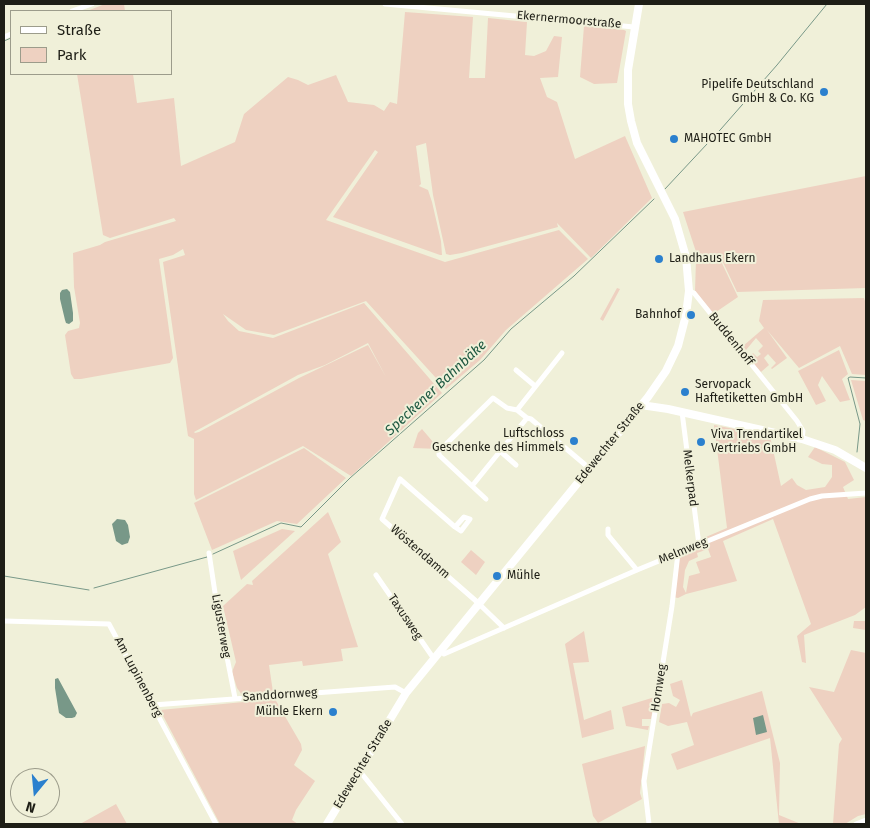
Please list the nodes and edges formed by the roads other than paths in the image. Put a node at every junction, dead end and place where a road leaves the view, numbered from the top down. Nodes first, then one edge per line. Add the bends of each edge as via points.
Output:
1 (92, 4) edge
2 (385, 4) edge
3 (639, 4) edge
4 (75, 10) edge
5 (634, 27) junction
6 (689, 291) junction
7 (562, 353) dead end
8 (516, 370) dead end
9 (535, 386) junction
10 (648, 397) junction
11 (641, 405) junction
12 (666, 408) junction
13 (517, 410) junction
14 (682, 412) junction
15 (528, 418) junction
16 (802, 439) junction
17 (500, 451) junction
18 (516, 465) dead end
19 (590, 468) junction
20 (866, 468) edge
21 (472, 486) junction
22 (866, 493) edge
23 (486, 499) dead end
24 (455, 527) dead end
25 (608, 529) dead end
26 (699, 544) junction
27 (678, 552) junction
28 (209, 553) dead end
29 (637, 570) junction
30 (376, 575) dead end
31 (479, 604) junction
32 (4, 621) edge
33 (504, 628) junction
34 (444, 654) dead end
35 (434, 658) junction
36 (406, 693) junction
37 (234, 698) junction
38 (153, 705) junction
39 (358, 772) junction
40 (866, 820) edge
41 (216, 824) edge
42 (327, 824) edge
43 (402, 824) edge
44 (649, 824) edge
45 (856, 824) edge

1 - 4 street
2 - 5 street, Ekernermoorstraße
3 - 5 main road, Edewechter Straße
5 - 6 main road, Edewechter Straße via 627,86 631,121 642,153 680,233
6 - 10 main road, Edewechter Straße via 678,346
6 - 16 street, Buddenhoff via 694,293 797,420 803,431
7 - 9 street
8 - 9 street
9 - 13 street
10 - 11 main road, Edewechter Straße
10 - 12 main road
11 - 12 main road
11 - 19 main road, Edewechter Straße
12 - 14 main road
13 - 15 street
13 - 21 street via 507,408 493,398 439,451 439,455
14 - 16 main road
14 - 26 street, Melkerpad
15 - 17 street
15 - 19 street
16 - 20 main road via 835,450
17 - 18 street
17 - 21 street
19 - 31 main road, Edewechter Straße
21 - 23 street
22 - 26 street, Melmweg via 810,499
24 - 31 street, Wöstendamm via 400,478 382,519
25 - 29 street via 608,535
26 - 27 street, Melmweg
27 - 29 street, Melmweg
27 - 44 street, Hornweg via 644,781
28 - 37 street, Ligusterweg
29 - 33 street, Melmweg
30 - 35 street, Taxusweg
31 - 33 street
31 - 35 main road, Edewechter Straße
32 - 38 street, Am Lupinenberg via 109,624
33 - 34 street, Melmweg
35 - 36 main road, Edewechter Straße
36 - 37 street, Sanddornweg via 395,687
36 - 39 main road, Edewechter Straße
37 - 38 street, Sanddornweg
38 - 41 street, Am Lupinenberg
39 - 42 main road, Edewechter Straße
39 - 43 street
40 - 45 street

